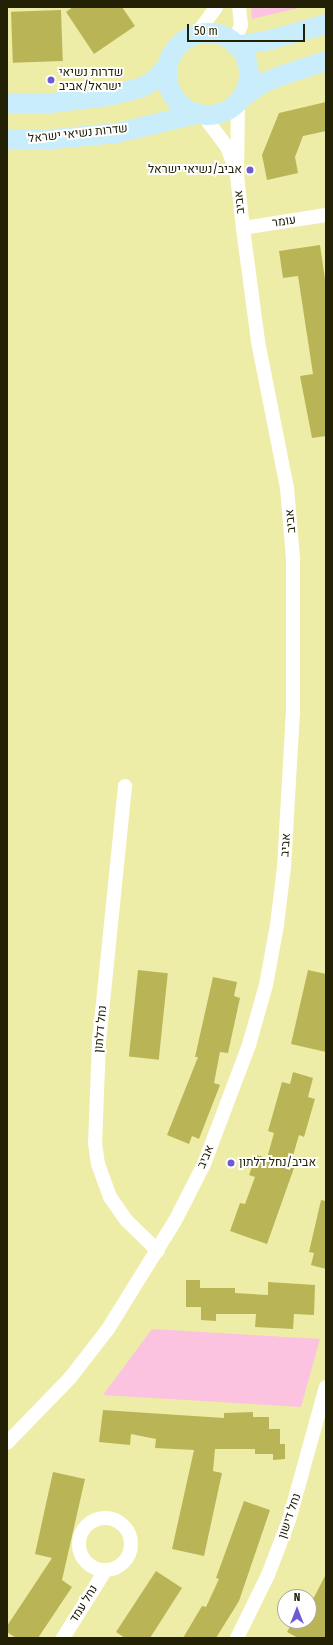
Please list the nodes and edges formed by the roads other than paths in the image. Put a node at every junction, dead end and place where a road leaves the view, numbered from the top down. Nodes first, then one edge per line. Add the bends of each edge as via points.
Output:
1 (216, 7) edge
2 (239, 7) edge
3 (326, 24) edge
4 (196, 35) junction
5 (235, 45) junction
6 (326, 60) edge
7 (168, 65) junction
8 (240, 100) junction
9 (7, 103) edge
10 (200, 114) junction
11 (7, 139) edge
12 (237, 175) junction
13 (326, 215) edge
14 (243, 228) junction
15 (125, 786) dead end
16 (158, 1252) junction
17 (326, 1387) edge
18 (7, 1443) edge
19 (105, 1570) dead end
20 (63, 1638) edge
21 (238, 1638) edge

1 - 4 street
2 - 5 street via 241,25
3 - 5 street via 270,40
4 - 5 street via 220,36
4 - 7 street via 180,45
5 - 8 street via 247,64 249,76
6 - 8 street via 263,83
7 - 9 street via 154,81 140,88 108,96 52,103
7 - 10 street via 170,89 176,100
8 - 10 street via 226,111
8 - 12 street, אביב
10 - 11 street, שדרות נשיאי ישראל via 117,132 53,139
10 - 12 street, אביב via 227,147
12 - 14 street, אביב
13 - 14 street, עומר
14 - 16 street, אביב via 258,341 287,488 294,559 294,712 284,867 276,933 249,1045 204,1164
15 - 16 street, נחל דלתון via 101,1026 95,1143 98,1164 110,1197 127,1221
16 - 18 street, אביב via 108,1329 70,1378
17 - 21 street, נחל דישון via 289,1520 268,1575
19 - 20 street, נחל עמד

